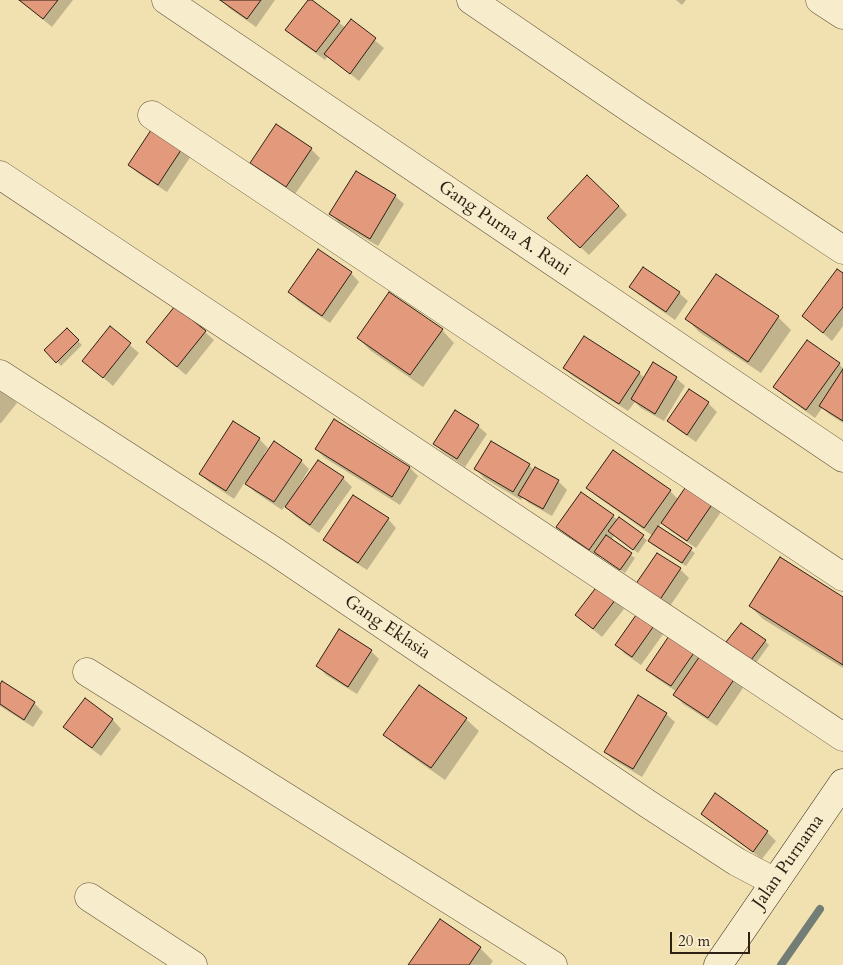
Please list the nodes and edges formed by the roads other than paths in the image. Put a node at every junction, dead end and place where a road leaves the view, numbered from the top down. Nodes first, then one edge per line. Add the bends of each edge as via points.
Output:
1 (166, 0) edge
2 (471, 0) edge
3 (820, 0) edge
4 (843, 15) edge
5 (152, 115) dead end
6 (0, 175) edge
7 (843, 250) edge
8 (0, 374) edge
9 (843, 458) edge
10 (843, 577) edge
11 (87, 672) dead end
12 (843, 737) edge
13 (843, 783) edge
14 (775, 882) junction
15 (89, 897) dead end
16 (193, 965) edge
17 (553, 965) edge
18 (718, 965) edge

1 - 9 street, Gang Purna A. Rani
2 - 7 street
3 - 4 street
5 - 10 street
6 - 12 street
8 - 14 street, Gang Eklasia via 274,551 736,862
11 - 17 street
13 - 14 street, Jalan Purnama
14 - 18 street, Jalan Purnama
15 - 16 street

